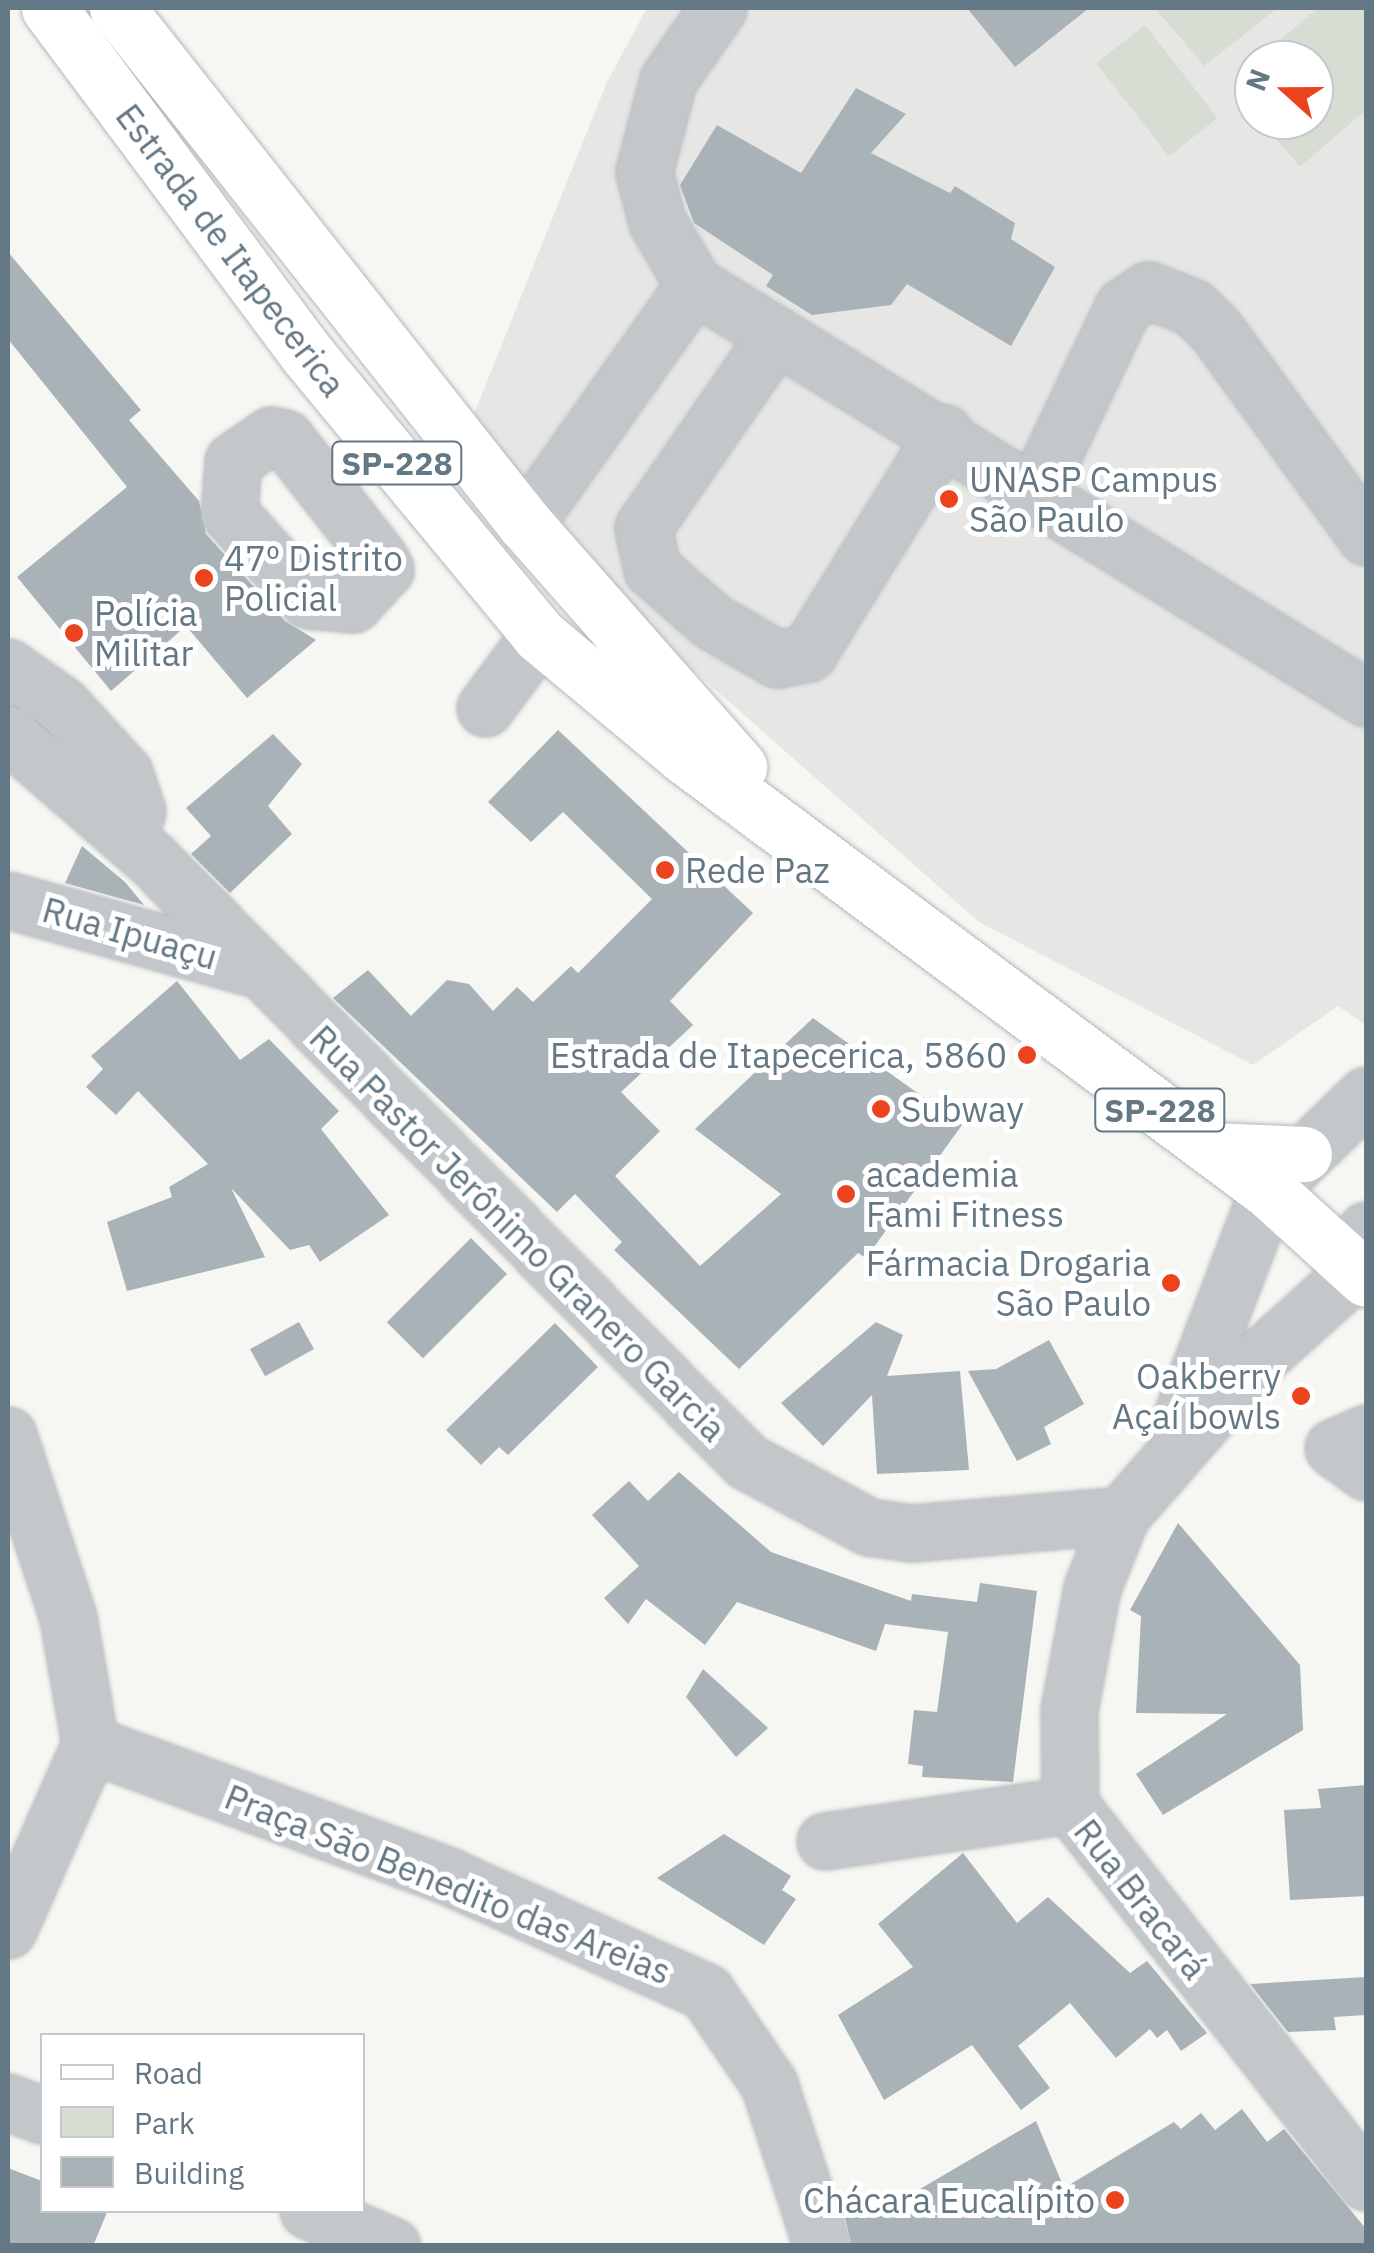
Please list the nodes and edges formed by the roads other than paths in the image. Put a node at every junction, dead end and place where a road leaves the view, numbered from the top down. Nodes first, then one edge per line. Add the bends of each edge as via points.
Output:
1 (49, 8) edge
2 (117, 8) edge
3 (718, 8) edge
4 (694, 285) junction
5 (776, 335) junction
6 (944, 433) junction
7 (387, 451) junction
8 (1036, 490) junction
9 (334, 495) dead end
10 (525, 524) junction
11 (1366, 537) edge
12 (539, 634) junction
13 (8, 667) edge
14 (1366, 698) edge
15 (485, 708) dead end
16 (8, 734) edge
17 (128, 837) junction
18 (814, 852) junction
19 (8, 900) edge
20 (252, 968) junction
21 (1366, 1095) edge
22 (1286, 1172) junction
23 (1364, 1260) edge
24 (1366, 1433) edge
25 (8, 1435) edge
26 (1163, 1463) junction
27 (1366, 1472) edge
28 (1121, 1514) junction
29 (90, 1744) junction
30 (1070, 1805) junction
31 (825, 1841) dead end
32 (8, 1930) edge
33 (8, 2102) edge
34 (40, 2114) edge
35 (1366, 2182) edge
36 (315, 2213) edge
37 (392, 2246) edge
38 (822, 2246) edge

1 - 7 main road, Estrada de Itapecerica / SP-228
2 - 10 main road, Estrada de Itapecerica / SP-228
3 - 4 street via 668,80 644,172 658,222
4 - 5 street
4 - 10 street
5 - 6 street
5 - 6 street via 643,528 652,568 713,622 777,658 808,654
6 - 8 street
7 - 9 street
7 - 12 main road, Estrada de Itapecerica / SP-228
8 - 11 street via 1123,308 1148,290 1192,307 1215,329
8 - 14 street
10 - 18 main road, Estrada de Itapecerica / SP-228
12 - 15 street
12 - 18 main road, Estrada de Itapecerica / SP-228
13 - 17 street via 62,705 124,773 137,811
16 - 17 street, Rua Pastor Jerônimo Granero Garcia
17 - 20 street, Rua Pastor Jerônimo Granero Garcia
18 - 22 main road, Estrada de Itapecerica / SP-228 via 1215,1150
19 - 20 street, Rua Ipuaçu
20 - 28 street, Rua Pastor Jerônimo Granero Garcia via 746,1461 791,1491 870,1527 912,1532
21 - 22 street
22 - 23 main road, Estrada de Itapecerica / SP-228
22 - 26 street, Rua Bracará
23 - 26 street, Rua Bracará
24 - 27 street via 1333,1448
25 - 29 street via 68,1618
26 - 28 street, Rua Bracará
28 - 30 street, Rua Bracará via 1076,1655
29 - 32 street
29 - 38 street, Praça São Benedito das Areias via 448,1876 706,1992 770,2084
30 - 31 street
30 - 35 street, Rua Bracará
33 - 34 street
36 - 37 street

